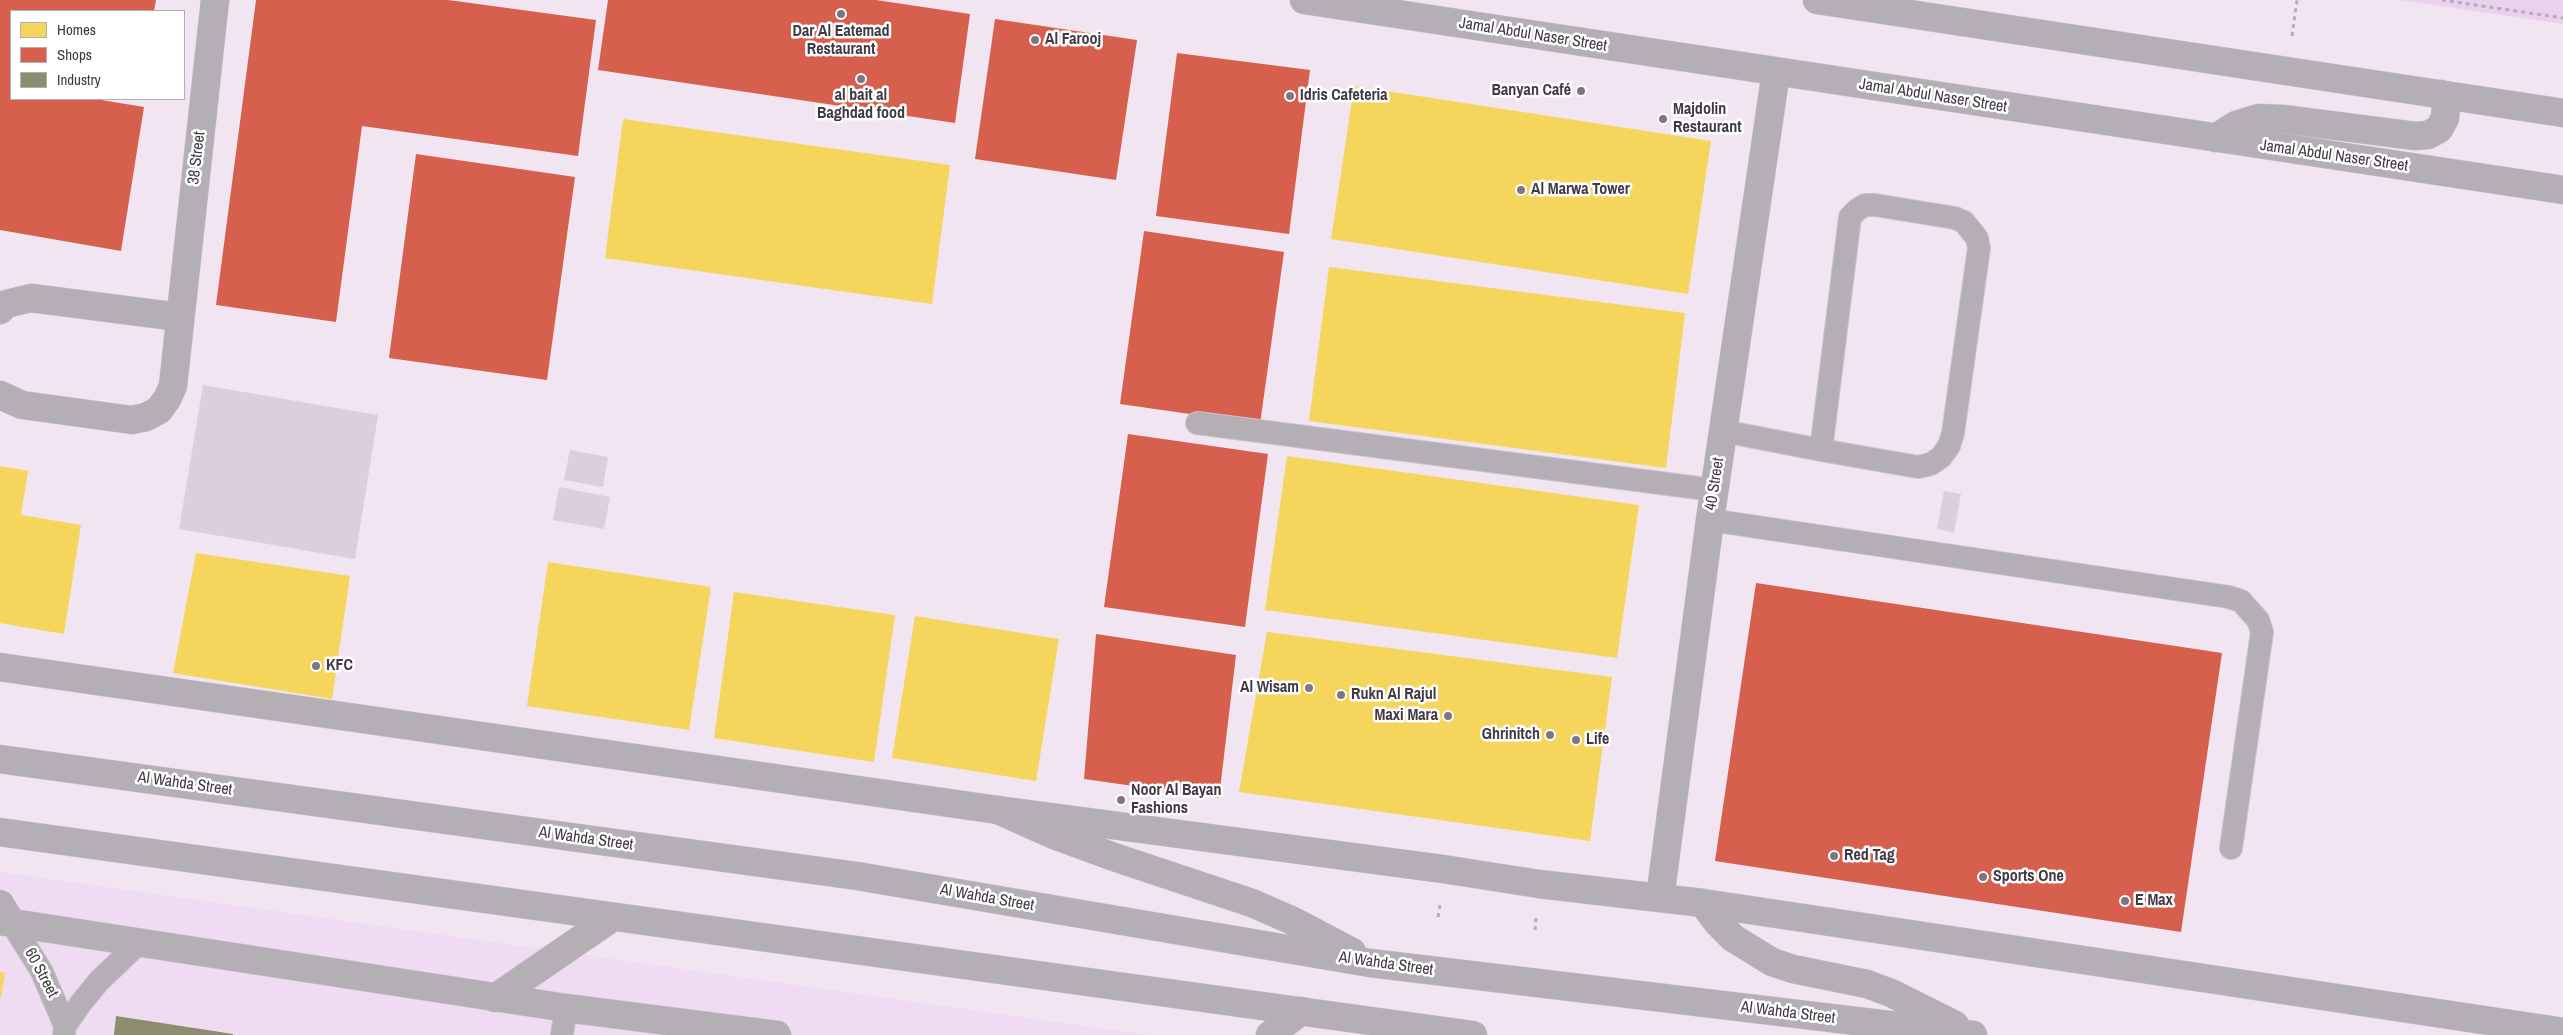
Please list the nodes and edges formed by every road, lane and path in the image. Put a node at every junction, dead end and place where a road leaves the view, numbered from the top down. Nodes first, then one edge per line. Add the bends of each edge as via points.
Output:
1 (215, 0) edge
2 (1304, 0) edge
3 (1817, 0) edge
4 (2442, 0) edge
5 (2563, 18) edge
6 (1776, 72) junction
7 (2441, 94) junction
8 (2563, 113) edge
9 (2216, 138) junction
10 (2563, 190) edge
11 (0, 310) edge
12 (179, 317) junction
13 (0, 395) edge
14 (1196, 423) dead end
15 (1723, 431) junction
16 (1821, 450) junction
17 (1714, 490) junction
18 (1710, 520) junction
19 (0, 667) edge
20 (0, 759) edge
21 (998, 810) junction
22 (0, 832) edge
23 (2231, 848) dead end
24 (1660, 898) junction
25 (1703, 903) junction
26 (4, 916) edge
27 (614, 917) junction
28 (141, 941) junction
29 (1370, 963) junction
30 (495, 998) junction
31 (566, 1008) junction
32 (1302, 1011) junction
33 (64, 1030) edge
34 (2563, 1032) edge
35 (562, 1035) edge
36 (777, 1035) edge
37 (1270, 1035) edge
38 (1473, 1035) edge
39 (1973, 1035) edge
40 (1980, 1035) edge

1 - 12 street, 38 Street
2 - 6 street, Jamal Abdul Naser Street
3 - 7 street
4 - 5 path
6 - 9 street, Jamal Abdul Naser Street
6 - 15 street, 40 Street
7 - 8 street
7 - 9 street via 2446,106 2445,118 2439,128 2428,135 2259,118 2236,125
9 - 10 street, Jamal Abdul Naser Street
11 - 12 street via 6,304 31,298
12 - 13 street, 38 Street via 168,400 146,417 132,420 22,405
14 - 17 lane
15 - 16 lane
15 - 17 street, 40 Street
16 - 16 lane via 1918,467 1931,464 1949,446 1979,248 1977,238 1964,222 1875,205 1865,205 1850,217
17 - 18 street, 40 Street
18 - 23 lane via 2241,601 2258,620 2262,632
18 - 24 street, 40 Street
19 - 21 street
20 - 29 highway, Al Wahda Street via 857,876
21 - 24 street
21 - 29 highway via 1095,850 1252,903 1293,921
22 - 27 highway
24 - 25 street
25 - 34 street
25 - 40 highway via 1733,938 1772,962 1866,984
26 - 28 street
26 - 33 lane, 60 Street via 42,972
27 - 30 highway
27 - 32 highway
28 - 30 street
28 - 33 lane, 60 Street via 99,981
29 - 39 highway, Al Wahda Street
30 - 31 street
31 - 35 lane
31 - 36 street
32 - 37 street
32 - 38 highway

